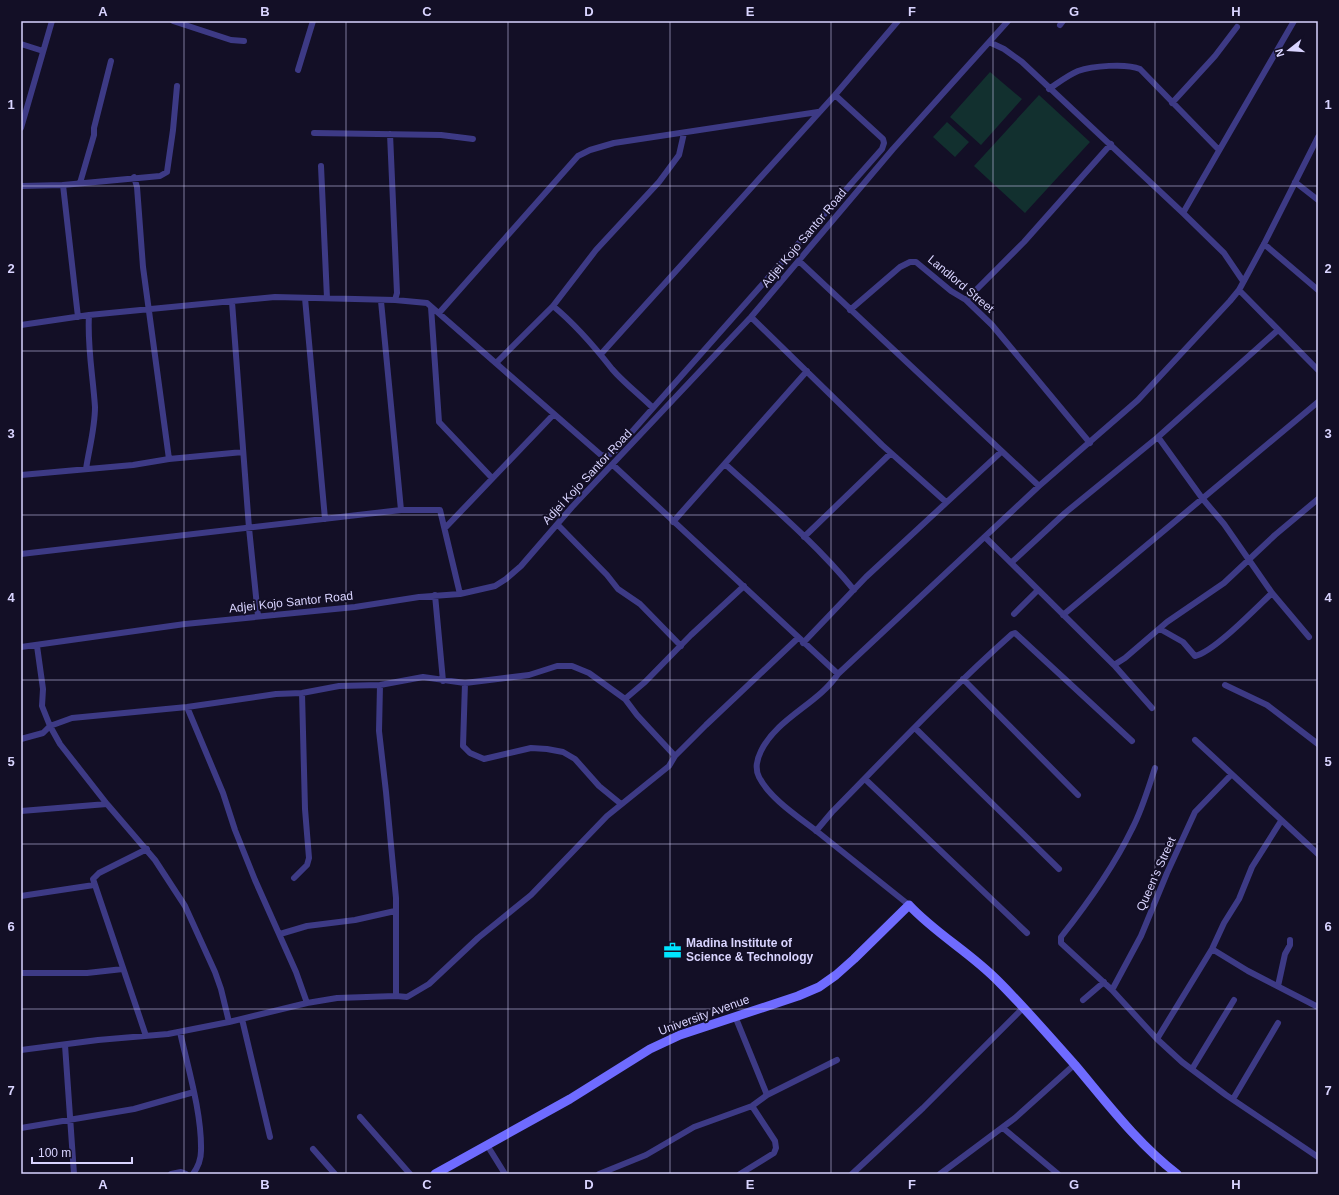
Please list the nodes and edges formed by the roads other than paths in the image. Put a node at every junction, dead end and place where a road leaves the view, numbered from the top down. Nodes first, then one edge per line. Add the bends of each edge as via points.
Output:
1 (52, 21) edge
2 (173, 21) edge
3 (313, 21) edge
4 (898, 21) edge
5 (1008, 21) edge
6 (1294, 21) edge
7 (1237, 28) dead end
8 (244, 41) dead end
9 (989, 42) junction
10 (21, 44) edge
11 (43, 51) junction
12 (111, 61) dead end
13 (298, 70) dead end
14 (177, 86) dead end
15 (1049, 89) junction
16 (835, 94) junction
17 (1172, 103) junction
18 (818, 112) junction
19 (21, 128) edge
20 (314, 133) dead end
21 (684, 133) junction
22 (390, 134) junction
23 (1318, 137) edge
24 (473, 139) dead end
25 (1111, 144) junction
26 (1219, 150) junction
27 (321, 166) dead end
28 (134, 178) junction
29 (1295, 182) junction
30 (80, 183) junction
31 (63, 185) junction
32 (21, 186) edge
33 (1318, 200) edge
34 (1183, 213) junction
35 (1264, 244) junction
36 (799, 261) junction
37 (1243, 281) junction
38 (1239, 290) junction
39 (1318, 290) edge
40 (305, 298) junction
41 (327, 298) junction
42 (395, 300) junction
43 (966, 300) junction
44 (381, 301) junction
45 (232, 302) junction
46 (552, 306) junction
47 (431, 307) junction
48 (150, 309) junction
49 (850, 310) junction
50 (439, 313) junction
51 (89, 315) junction
52 (78, 317) junction
53 (751, 317) junction
54 (21, 325) edge
55 (1278, 330) junction
56 (601, 354) junction
57 (496, 363) junction
58 (1318, 370) edge
59 (807, 371) junction
60 (1318, 402) edge
61 (653, 408) junction
62 (554, 414) junction
63 (1158, 437) junction
64 (1090, 443) junction
65 (243, 452) junction
66 (1001, 452) junction
67 (890, 453) junction
68 (169, 459) junction
69 (725, 464) junction
70 (613, 465) junction
71 (86, 469) junction
72 (21, 475) edge
73 (492, 478) junction
74 (1039, 486) junction
75 (1202, 498) junction
76 (1318, 499) edge
77 (946, 502) junction
78 (401, 510) junction
79 (325, 519) junction
80 (673, 522) junction
81 (558, 525) junction
82 (249, 528) junction
83 (445, 528) junction
84 (804, 536) junction
85 (986, 538) junction
86 (21, 554) edge
87 (1249, 560) junction
88 (1012, 563) junction
89 (744, 586) junction
90 (854, 590) junction
91 (1038, 590) junction
92 (1272, 593) junction
93 (460, 594) junction
94 (435, 595) junction
95 (1014, 614) dead end
96 (1063, 615) junction
97 (258, 616) junction
98 (1160, 629) junction
99 (1310, 637) dead end
100 (798, 638) junction
101 (803, 643) junction
102 (37, 646) junction
103 (681, 646) junction
104 (21, 647) edge
105 (1114, 665) junction
106 (838, 674) junction
107 (964, 679) junction
108 (443, 681) junction
109 (465, 683) junction
110 (380, 685) junction
111 (1225, 685) dead end
112 (302, 693) junction
113 (625, 699) junction
114 (187, 707) junction
115 (1152, 708) dead end
116 (50, 726) junction
117 (915, 728) junction
118 (21, 740) edge
119 (1194, 740) dead end
120 (1132, 741) dead end
121 (1318, 744) edge
122 (675, 756) junction
123 (1155, 768) dead end
124 (1231, 775) junction
125 (865, 779) junction
126 (1078, 796) dead end
127 (107, 804) junction
128 (621, 804) junction
129 (21, 811) edge
130 (1281, 821) junction
131 (816, 831) junction
132 (147, 849) junction
133 (1318, 854) edge
134 (1059, 869) dead end
135 (294, 878) dead end
136 (94, 885) junction
137 (21, 896) edge
138 (909, 905) junction
139 (395, 911) junction
140 (1026, 933) dead end
141 (280, 934) junction
142 (1290, 940) dead end
143 (1212, 949) junction
144 (123, 969) junction
145 (21, 973) edge
146 (1104, 982) junction
147 (1278, 986) junction
148 (1112, 990) junction
149 (396, 996) junction
150 (1083, 1000) dead end
151 (1234, 1000) dead end
152 (307, 1003) junction
153 (1318, 1007) edge
154 (1023, 1008) junction
155 (735, 1016) junction
156 (242, 1019) junction
157 (229, 1022) junction
158 (1278, 1023) dead end
159 (180, 1032) junction
160 (146, 1036) junction
161 (1157, 1039) junction
162 (65, 1045) junction
163 (21, 1050) edge
164 (837, 1060) dead end
165 (1074, 1065) junction
166 (1192, 1069) junction
167 (194, 1092) junction
168 (767, 1095) junction
169 (1233, 1099) junction
170 (752, 1106) junction
171 (360, 1118) dead end
172 (70, 1120) junction
173 (21, 1128) edge
174 (1003, 1128) junction
175 (270, 1138) dead end
176 (487, 1145) junction
177 (313, 1149) dead end
178 (1318, 1157) edge
179 (945, 1173) edge
180 (74, 1174) edge
181 (171, 1174) edge
182 (186, 1174) edge
183 (193, 1174) edge
184 (335, 1174) edge
185 (410, 1174) edge
186 (435, 1174) edge
187 (505, 1174) edge
188 (599, 1174) edge
189 (740, 1174) edge
190 (852, 1174) edge
191 (1058, 1174) edge
192 (1176, 1174) edge

1 - 11 street
2 - 8 street via 230,40
3 - 13 street
4 - 16 street
5 - 9 street, Adjei Kojo Santor Road
6 - 26 street
7 - 17 street
9 - 15 street via 1022,62
9 - 36 street, Adjei Kojo Santor Road via 893,148
10 - 11 street
11 - 19 street
12 - 30 street
14 - 28 street via 167,172 160,176
15 - 17 street via 1079,71 1114,66 1134,67 1140,69
15 - 25 street
16 - 18 street
16 - 61 street via 883,139 882,149
17 - 26 street
18 - 21 street
18 - 56 street
20 - 22 street
21 - 46 street via 679,155 659,182 596,250
21 - 50 street via 607,145 578,156
22 - 24 street via 441,135
22 - 42 street via 397,293
23 - 29 street
25 - 34 street
25 - 43 street via 1024,242
26 - 34 street
27 - 41 street
28 - 30 street
28 - 48 street
29 - 33 street
29 - 35 street
30 - 31 street
31 - 32 street
31 - 52 street
34 - 37 street via 1224,253
35 - 37 street
35 - 39 street
36 - 49 street
36 - 53 street, Adjei Kojo Santor Road
37 - 38 street
38 - 55 street
38 - 64 street via 1138,400
40 - 41 street
40 - 45 street via 275,297
40 - 79 street
41 - 44 street
42 - 44 street
42 - 47 street via 427,303
43 - 49 street, Landlord Street via 950,291 916,262 910,262 900,267
43 - 64 street, Landlord Street via 992,325
44 - 78 street
45 - 48 street
45 - 65 street
46 - 56 street
46 - 57 street
47 - 50 street
47 - 73 street via 439,422
48 - 51 street
48 - 68 street
49 - 66 street
50 - 57 street
51 - 52 street
51 - 71 street via 88,334 95,408
52 - 54 street
53 - 59 street
53 - 70 street, Adjei Kojo Santor Road
55 - 58 street
55 - 63 street
56 - 61 street via 613,370
57 - 62 street
59 - 67 street
59 - 69 street
60 - 75 street
61 - 62 street via 608,456 601,455
62 - 73 street
63 - 75 street
63 - 88 street via 1066,513
64 - 74 street
65 - 68 street
65 - 82 street
66 - 74 street
66 - 77 street
67 - 77 street
67 - 84 street
68 - 71 street
69 - 80 street
69 - 84 street
70 - 80 street
70 - 81 street, Adjei Kojo Santor Road
71 - 72 street
73 - 83 street
74 - 85 street
75 - 87 street
75 - 96 street
76 - 87 street
77 - 90 street
78 - 79 street
78 - 83 street via 440,510
79 - 82 street
80 - 89 street
81 - 93 street, Adjei Kojo Santor Road via 506,579 494,586
81 - 103 street via 608,575 618,589 640,604
82 - 86 street
82 - 97 street
83 - 93 street
84 - 90 street
85 - 88 street
85 - 106 street
87 - 92 street
87 - 98 street via 1208,595
88 - 91 street
89 - 100 street
89 - 103 street
90 - 101 street
91 - 95 street
91 - 96 street
92 - 98 street via 1201,655 1195,656 1183,642
92 - 99 street
93 - 94 street, Adjei Kojo Santor Road
94 - 97 street, Adjei Kojo Santor Road via 355,607
94 - 108 street
96 - 105 street
97 - 102 street, Adjei Kojo Santor Road
98 - 105 street
100 - 101 street
100 - 122 street
101 - 106 street
102 - 104 street, Adjei Kojo Santor Road
102 - 116 street via 43,689 42,706
103 - 113 street
105 - 115 street
106 - 131 street via 821,693 773,735 761,751 757,765 759,777 773,794
107 - 117 street
107 - 120 street via 1015,633
107 - 126 street
108 - 109 street
108 - 110 street via 423,677
109 - 113 street via 529,675 557,666 572,666 589,673
109 - 128 street via 463,746 470,753 484,758 531,748 563,752 575,759 599,786
110 - 112 street via 339,686
110 - 139 street via 378,731 392,849
111 - 121 street via 1267,705
112 - 114 street via 276,694
112 - 135 street via 309,858 307,865
113 - 122 street
114 - 116 street via 72,718
114 - 141 street via 223,793 255,880
116 - 118 street via 43,734
116 - 127 street via 60,744
117 - 125 street
117 - 134 street
119 - 124 street
122 - 128 street via 669,766
123 - 146 street via 1133,828 1120,852 1089,901 1061,937 1062,945
124 - 130 street
124 - 148 street, Queen’s Street via 1195,812 1166,873 1141,936
125 - 131 street
125 - 140 street
127 - 129 street
127 - 132 street
128 - 149 street via 531,895 478,938 429,984 407,997
130 - 133 street
130 - 143 street via 1252,867 1239,899
131 - 138 street
132 - 136 street via 99,874 94,879
132 - 157 street via 185,906 217,978
136 - 137 street
136 - 144 street
138 - 154 street via 923,921 974,958
138 - 155 street, University Avenue via 877,938 829,980 798,996
139 - 141 street via 355,920 307,926
139 - 149 street
141 - 152 street
142 - 147 street
143 - 147 street
143 - 161 street
144 - 145 street via 87,973
144 - 160 street
146 - 148 street
146 - 150 street
147 - 153 street
148 - 161 street
149 - 152 street via 337,998
151 - 166 street
152 - 156 street
154 - 165 street
154 - 190 street via 923,1108
155 - 168 street
155 - 176 street, University Avenue via 661,1042 570,1099
156 - 157 street
156 - 175 street
157 - 159 street
158 - 169 street
159 - 160 street
159 - 167 street
160 - 162 street
161 - 166 street
162 - 163 street
162 - 172 street
164 - 168 street
165 - 174 street
165 - 192 street via 1131,1131
166 - 169 street
167 - 172 street via 140,1107
167 - 183 street via 202,1152
168 - 170 street
169 - 178 street
170 - 188 street via 694,1127 646,1155
170 - 189 street via 775,1141 776,1148 774,1153
171 - 185 street
172 - 173 street
172 - 180 street
174 - 179 street
174 - 191 street
176 - 186 street, University Avenue
176 - 187 street
177 - 184 street
181 - 182 street

